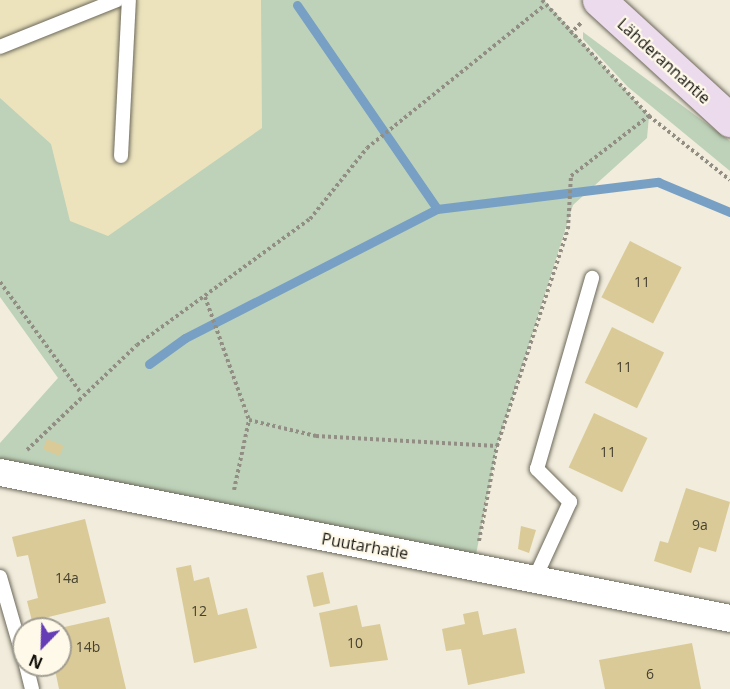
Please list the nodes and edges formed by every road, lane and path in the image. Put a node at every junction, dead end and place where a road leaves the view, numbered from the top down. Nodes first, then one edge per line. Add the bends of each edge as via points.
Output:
1 (117, 0) edge
2 (129, 0) edge
3 (542, 0) edge
4 (599, 0) edge
5 (545, 5) junction
6 (0, 47) edge
7 (649, 116) junction
8 (730, 120) edge
9 (122, 156) dead end
10 (730, 180) edge
11 (592, 278) dead end
12 (0, 282) edge
13 (205, 297) junction
14 (81, 393) junction
15 (249, 420) junction
16 (497, 446) junction
17 (2, 472) edge
18 (225, 518) junction
19 (474, 565) junction
20 (0, 577) edge
21 (534, 578) junction
22 (12, 618) edge
23 (730, 618) edge

1 - 6 lane
2 - 9 lane
3 - 5 path
4 - 8 main road, Lähderannantie
5 - 7 path
5 - 13 path via 367,148 310,219
7 - 10 path
7 - 16 path via 571,176 573,205
11 - 21 lane via 537,469 570,502
12 - 14 path
13 - 14 path
13 - 15 path
14 - 17 path
15 - 16 path via 316,436
15 - 18 path
16 - 19 path
17 - 18 street, Puutarhatie
18 - 19 street, Puutarhatie
19 - 21 street, Puutarhatie
20 - 22 lane
21 - 23 street, Puutarhatie

